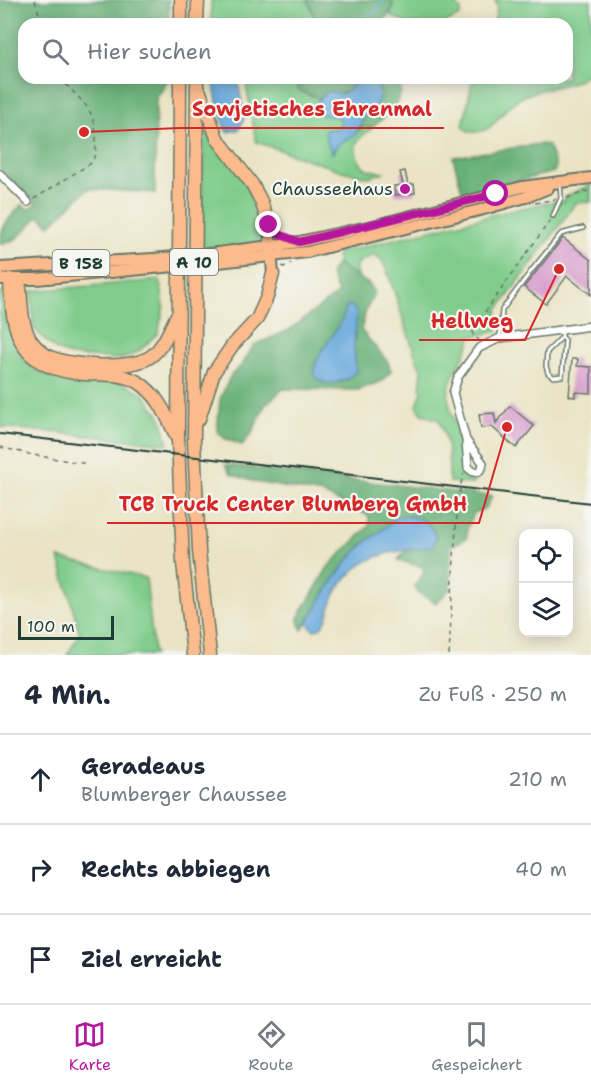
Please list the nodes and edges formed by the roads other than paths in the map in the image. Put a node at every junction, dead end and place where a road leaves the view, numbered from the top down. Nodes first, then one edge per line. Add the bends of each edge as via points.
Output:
1 (181, 0) edge
2 (198, 0) edge
3 (180, 18) edge
4 (197, 18) edge
5 (180, 84) edge
6 (197, 84) edge
7 (198, 84) edge
8 (0, 174) edge
9 (591, 178) edge
10 (560, 183) junction
11 (28, 202) road end
12 (553, 216) road end
13 (269, 225) junction
14 (583, 228) dead end
15 (299, 242) junction
16 (271, 252) junction
17 (291, 255) junction
18 (273, 273) junction
19 (10, 274) edge
20 (178, 314) junction
21 (591, 326) edge
22 (562, 333) junction
23 (500, 338) junction
24 (178, 440) junction
25 (466, 440) junction
26 (194, 441) junction
27 (193, 655) edge
28 (210, 655) edge

1 - 3 highway
2 - 4 highway
5 - 20 highway, A 10
6 - 26 highway, A 10
7 - 13 highway via 217,138 252,184
8 - 11 street
9 - 10 main road, B 158
10 - 12 lane via 561,198
10 - 15 main road, B 158 via 522,188
10 - 17 main road, B 158 via 480,210
13 - 15 main road
13 - 16 main road
14 - 23 lane via 561,234 526,278 502,310
15 - 16 main road, B 158
16 - 17 main road, B 158
16 - 18 main road
16 - 19 main road, B 158, bridge
17 - 18 main road
18 - 26 highway via 257,319 214,372
19 - 20 highway via 30,338 46,355 64,361 111,365 140,361 156,351
19 - 24 highway via 17,334 39,363 59,371 112,374 136,381 158,400
20 - 24 highway, A 10
21 - 22 street
22 - 22 lane via 547,352 546,366 553,377 562,376
22 - 23 street
23 - 25 street via 484,344 458,377 453,393
24 - 27 highway, A 10 via 183,563
25 - 25 street via 469,469 476,473 483,466
26 - 28 highway, A 10 via 199,551

